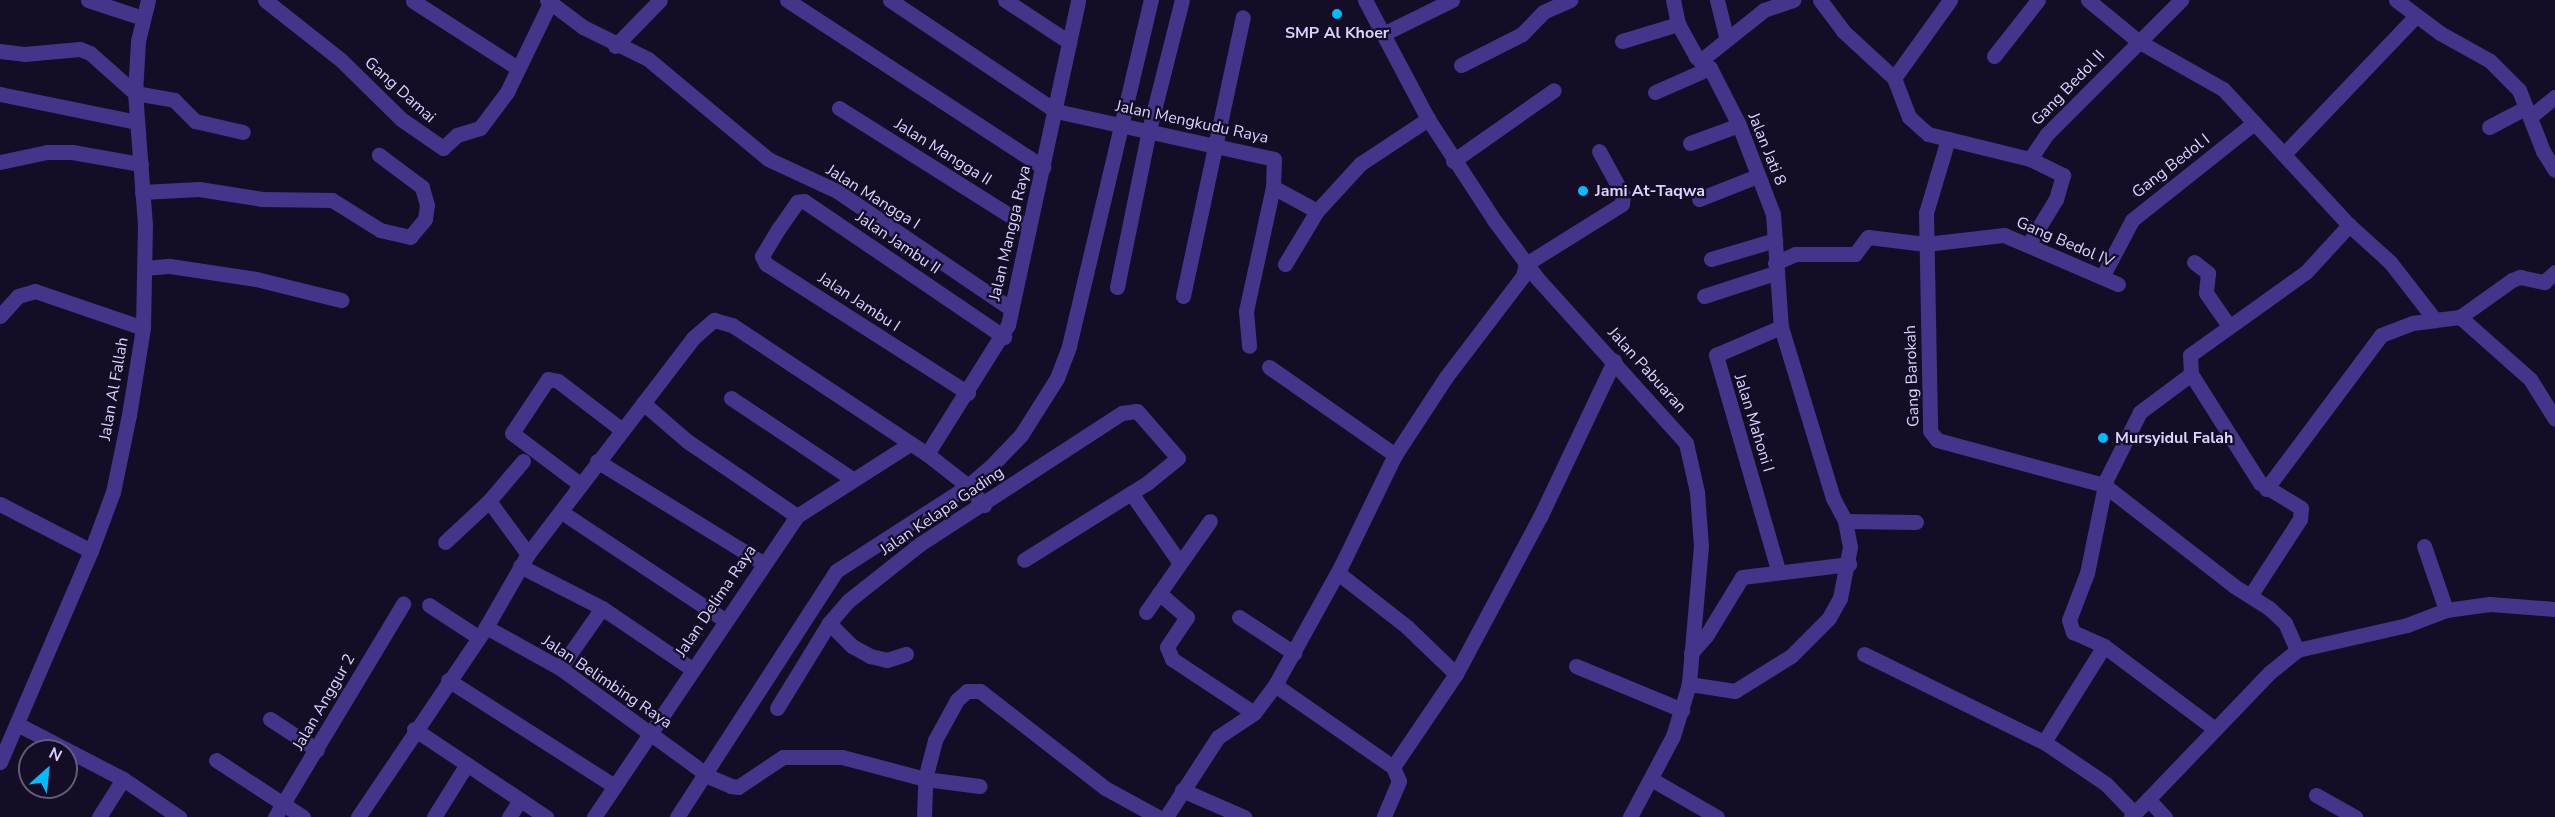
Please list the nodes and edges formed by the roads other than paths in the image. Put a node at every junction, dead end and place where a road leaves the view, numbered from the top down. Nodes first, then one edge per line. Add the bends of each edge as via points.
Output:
1 (88, 0) edge
2 (148, 0) edge
3 (265, 0) edge
4 (413, 0) edge
5 (660, 0) edge
6 (787, 0) edge
7 (890, 0) edge
8 (1005, 0) edge
9 (1078, 0) edge
10 (1151, 0) edge
11 (1182, 0) edge
12 (1365, 0) edge
13 (1452, 0) edge
14 (1570, 0) edge
15 (1672, 0) edge
16 (1717, 0) edge
17 (1793, 0) edge
18 (1820, 0) edge
19 (1950, 0) edge
20 (2038, 0) edge
21 (2088, 0) edge
22 (2181, 0) edge
23 (2396, 0) edge
24 (548, 2) edge
25 (1243, 17) dead end
26 (2415, 17) junction
27 (144, 18) junction
28 (1678, 24) junction
29 (1383, 34) junction
30 (1726, 37) junction
31 (1622, 40) dead end
32 (2138, 41) junction
33 (1069, 42) junction
34 (615, 46) junction
35 (0, 51) edge
36 (1994, 56) dead end
37 (1461, 64) dead end
38 (1705, 64) junction
39 (516, 67) junction
40 (1894, 78) junction
41 (1554, 90) dead end
42 (1655, 92) dead end
43 (135, 93) junction
44 (0, 94) edge
45 (2555, 97) edge
46 (839, 108) dead end
47 (1056, 111) junction
48 (2527, 112) junction
49 (1428, 119) junction
50 (136, 122) junction
51 (2254, 123) junction
52 (1123, 125) junction
53 (1739, 125) junction
54 (2489, 127) dead end
55 (1148, 130) junction
56 (243, 132) dead end
57 (1948, 139) junction
58 (1690, 143) dead end
59 (1215, 147) junction
60 (1599, 151) dead end
61 (2284, 154) junction
62 (379, 155) dead end
63 (2030, 159) junction
64 (1453, 160) junction
65 (0, 162) edge
66 (141, 164) junction
67 (1043, 167) junction
68 (2555, 170) edge
69 (1757, 176) junction
70 (1273, 187) junction
71 (142, 192) junction
72 (1699, 199) dead end
73 (1317, 211) junction
74 (2349, 225) junction
75 (1028, 227) junction
76 (779, 228) joint
77 (1775, 240) junction
78 (1926, 244) junction
79 (2028, 245) junction
80 (1711, 259) dead end
81 (2194, 262) dead end
82 (1285, 264) dead end
83 (1526, 264) junction
84 (145, 268) junction
85 (1775, 268) junction
86 (2555, 272) edge
87 (2102, 277) junction
88 (2118, 284) dead end
89 (1117, 286) dead end
90 (1183, 296) dead end
91 (1704, 296) dead end
92 (341, 300) dead end
93 (1011, 309) junction
94 (0, 316) edge
95 (2460, 317) junction
96 (2435, 320) junction
97 (2229, 326) junction
98 (1781, 327) junction
99 (142, 328) junction
100 (1004, 337) junction
101 (1249, 346) dead end
102 (1614, 361) junction
103 (1269, 367) dead end
104 (2191, 374) junction
105 (968, 393) junction
106 (731, 398) dead end
107 (643, 402) junction
108 (2555, 419) edge
109 (622, 430) junction
110 (908, 445) junction
111 (927, 454) junction
112 (1395, 455) junction
113 (523, 461) dead end
114 (597, 461) junction
115 (851, 478) junction
116 (581, 485) junction
117 (2104, 485) junction
118 (2266, 489) junction
119 (1131, 493) junction
120 (976, 495) junction
121 (489, 501) junction
122 (0, 504) edge
123 (797, 516) junction
124 (569, 517) dead end
125 (1210, 521) dead end
126 (1845, 521) junction
127 (1916, 522) dead end
128 (445, 542) dead end
129 (2424, 546) dead end
130 (92, 551) junction
131 (524, 560) junction
132 (1024, 560) dead end
133 (763, 563) junction
134 (1180, 563) junction
135 (1849, 564) junction
136 (1778, 570) junction
137 (1338, 573) junction
138 (1159, 593) junction
139 (2250, 596) junction
140 (403, 604) dead end
141 (429, 605) dead end
142 (602, 608) junction
143 (2555, 609) edge
144 (2446, 610) junction
145 (1146, 612) dead end
146 (1239, 617) dead end
147 (726, 621) junction
148 (829, 623) junction
149 (482, 632) junction
150 (2104, 646) junction
151 (2297, 650) junction
152 (1294, 652) junction
153 (1691, 653) junction
154 (906, 654) dead end
155 (1864, 654) dead end
156 (1576, 666) dead end
157 (560, 668) junction
158 (692, 669) junction
159 (1456, 674) junction
160 (448, 680) junction
161 (1689, 684) junction
162 (1275, 685) junction
163 (777, 708) dead end
164 (1682, 710) junction
165 (1254, 713) junction
166 (270, 719) dead end
167 (15, 729) junction
168 (414, 729) junction
169 (2215, 729) junction
170 (649, 732) junction
171 (30, 739) edge
172 (2044, 742) junction
173 (317, 750) junction
174 (216, 760) dead end
175 (0, 762) edge
176 (78, 764) edge
177 (467, 764) junction
178 (1393, 767) junction
179 (707, 775) junction
180 (925, 779) junction
181 (1651, 779) junction
182 (125, 784) junction
183 (613, 785) junction
184 (980, 786) dead end
185 (1182, 790) junction
186 (2316, 795) dead end
187 (2148, 799) junction
188 (520, 800) junction
189 (279, 811) edge
190 (2132, 815) edge
191 (99, 817) edge
192 (179, 817) edge
193 (303, 817) edge
194 (358, 817) edge
195 (434, 817) edge
196 (510, 817) edge
197 (546, 817) edge
198 (594, 817) edge
199 (677, 817) edge
200 (924, 817) edge
201 (1158, 817) edge
202 (1166, 817) edge
203 (1244, 817) edge
204 (1384, 817) edge
205 (1630, 817) edge
206 (1717, 817) edge
207 (2165, 817) edge
208 (2355, 817) edge

1 - 27 street
2 - 27 street, Jalan Al Fallah
3 - 39 street, Gang Damai via 341,60 400,119 443,148 457,135 480,128 507,92
4 - 39 street
5 - 34 street
6 - 67 street
7 - 47 street
8 - 33 street
9 - 33 street, Jalan Mangga Raya
10 - 52 street
11 - 55 street
12 - 29 street, Jalan Pabuaran
13 - 29 street
14 - 37 street via 1543,12 1522,34
15 - 28 street, Jalan Jati 8
16 - 30 street
17 - 30 street via 1764,10
18 - 40 street via 1843,31
19 - 40 street
20 - 36 street
21 - 32 street
22 - 32 street, Gang Bedol II
23 - 26 street
24 - 34 street, Jalan Mangga I
24 - 39 street
25 - 59 street
26 - 48 street via 2490,61 2519,90
26 - 61 street
27 - 43 street, Jalan Al Fallah
28 - 31 street
28 - 38 street, Jalan Jati 8
29 - 49 street, Jalan Pabuaran
30 - 38 street
32 - 51 street via 2223,89
32 - 63 street, Gang Bedol II via 2047,134
33 - 47 street, Jalan Mangga Raya
34 - 93 street, Jalan Mangga I via 648,59 768,159 837,191
35 - 43 street via 24,54 80,49 90,53
38 - 42 street
38 - 53 street, Jalan Jati 8
40 - 57 street via 1909,117 1928,134
41 - 64 street
43 - 50 street, Jalan Al Fallah
43 - 56 street via 174,100 195,121
44 - 50 street
45 - 48 street
46 - 75 street, Jalan Mangga II
47 - 52 street, Jalan Mengkudu Raya
47 - 67 street, Jalan Mangga Raya
48 - 54 street
48 - 68 street
49 - 64 street, Jalan Pabuaran
49 - 73 street via 1360,164
50 - 66 street, Jalan Al Fallah
51 - 61 street
51 - 87 street, Gang Bedol I via 2132,220
52 - 55 street, Jalan Mengkudu Raya
52 - 120 street via 1064,363 1016,442
53 - 58 street
53 - 69 street, Jalan Jati 8
55 - 59 street, Jalan Mengkudu Raya
55 - 89 street
57 - 63 street
57 - 78 street, Gang Barokah via 1926,213
59 - 70 street, Jalan Mengkudu Raya via 1274,159
59 - 90 street
60 - 83 street via 1623,195 1622,204
61 - 74 street
62 - 71 street via 422,187 427,205 425,219 410,237 380,230 332,200 262,199 200,189
63 - 79 street via 2060,172 2063,183
64 - 83 street, Jalan Pabuaran
65 - 66 street via 47,152 72,152
66 - 71 street, Jalan Al Fallah
67 - 75 street, Jalan Mangga Raya
69 - 72 street
69 - 77 street, Jalan Jati 8 via 1773,213
70 - 73 street
70 - 101 street, Jalan Mengkudu Raya via 1246,312
71 - 84 street, Jalan Al Fallah
73 - 82 street
74 - 96 street via 2390,262
74 - 97 street via 2306,272
75 - 93 street, Jalan Mangga Raya
76 - 100 street, Jalan Jambu II via 797,202 804,201
76 - 105 street, Jalan Jambu I via 762,256 766,264
77 - 80 street
77 - 85 street, Jalan Jati 8
78 - 79 street, Gang Bedol IV via 2004,234
78 - 85 street, Gang Bedol IV via 1868,237 1855,254 1795,254
78 - 117 street, Gang Barokah via 1930,431 1937,440
79 - 87 street, Gang Bedol IV
81 - 97 street via 2208,273 2206,293
83 - 102 street, Jalan Pabuaran
83 - 112 street via 1523,276 1446,377
84 - 92 street via 170,266 256,279
84 - 99 street, Jalan Al Fallah
85 - 91 street
85 - 98 street, Jalan Jati 8
86 - 95 street via 2544,282 2520,277 2512,280
87 - 88 street, Gang Bedol IV
93 - 100 street, Jalan Mangga Raya
94 - 99 street via 18,296 35,291
95 - 96 street
95 - 108 street via 2530,379
96 - 118 street via 2412,323 2381,335
97 - 104 street via 2193,351
98 - 126 street, Jalan Jati 8 via 1833,498
98 - 136 street, Jalan Mahoni I via 1716,355
99 - 130 street, Jalan Al Fallah via 113,492
100 - 105 street, Jalan Mangga Raya
102 - 153 street, Jalan Pabuaran via 1680,433 1690,458 1701,546
102 - 159 street via 1540,517
103 - 112 street
104 - 117 street via 2140,412
104 - 118 street
105 - 111 street, Jalan Mangga Raya
106 - 115 street
107 - 109 street
107 - 110 street via 703,326 714,320 724,321
107 - 123 street via 687,441
109 - 114 street
109 - 116 street via 558,381 548,379 512,433
110 - 111 street
110 - 115 street, Jalan Delima Raya
111 - 120 street
112 - 137 street
113 - 121 street
114 - 116 street
114 - 133 street
115 - 123 street, Jalan Delima Raya
116 - 131 street
117 - 139 street
117 - 150 street via 2087,573 2069,620 2073,632
118 - 139 street via 2297,503 2301,508 2300,519
119 - 120 street, Jalan Kelapa Gading via 1178,456 1137,411 1122,413
119 - 132 street
119 - 134 street
120 - 148 street, Jalan Kelapa Gading via 848,601
120 - 179 street via 837,571
121 - 128 street
121 - 131 street
122 - 130 street
123 - 133 street, Jalan Delima Raya
124 - 147 street
125 - 134 street
126 - 127 street
126 - 135 street
129 - 144 street
130 - 167 street, Jalan Al Fallah
131 - 142 street
131 - 149 street
133 - 147 street, Jalan Delima Raya
134 - 138 street
135 - 136 street
135 - 161 street via 1840,598 1829,618 1791,656 1735,691
136 - 153 street via 1738,580 1706,636
137 - 152 street
137 - 159 street via 1407,627
138 - 145 street
138 - 165 street via 1187,617 1167,647 1172,660
139 - 151 street via 2285,623
140 - 173 street, Jalan Anggur 2
141 - 149 street, Jalan Belimbing Raya
142 - 157 street
142 - 158 street
143 - 144 street via 2490,604
144 - 151 street via 2407,625
146 - 152 street
147 - 158 street, Jalan Delima Raya
148 - 154 street via 852,646 870,656 887,660
148 - 163 street, Jalan Kelapa Gading
149 - 157 street, Jalan Belimbing Raya
149 - 160 street
150 - 169 street
150 - 172 street
151 - 169 street
152 - 162 street
153 - 161 street, Jalan Pabuaran
155 - 172 street
156 - 164 street
157 - 170 street, Jalan Belimbing Raya
158 - 170 street, Jalan Delima Raya
159 - 178 street
160 - 168 street
160 - 183 street
161 - 164 street, Jalan Pabuaran
162 - 165 street
162 - 178 street
164 - 181 street, Jalan Pabuaran
165 - 185 street via 1218,737
166 - 173 street
167 - 171 street
167 - 175 street, Jalan Al Fallah
167 - 182 street
168 - 177 street
168 - 194 street
169 - 187 street
170 - 179 street, Jalan Belimbing Raya
170 - 183 street, Jalan Delima Raya
172 - 190 street via 2106,784
173 - 189 street, Jalan Anggur 2
174 - 189 street
176 - 182 street
177 - 188 street
177 - 195 street
178 - 204 street via 1399,781
179 - 180 street, Jalan Belimbing Raya via 738,787 783,757 842,757
179 - 199 street
180 - 184 street
180 - 200 street
180 - 201 street via 935,740 957,700 967,691 980,691 1105,788
181 - 205 street, Jalan Pabuaran
181 - 206 street
182 - 191 street
182 - 192 street
183 - 198 street, Jalan Delima Raya
185 - 202 street
185 - 203 street
186 - 208 street
187 - 190 street
187 - 207 street
188 - 196 street
188 - 197 street
189 - 193 street

